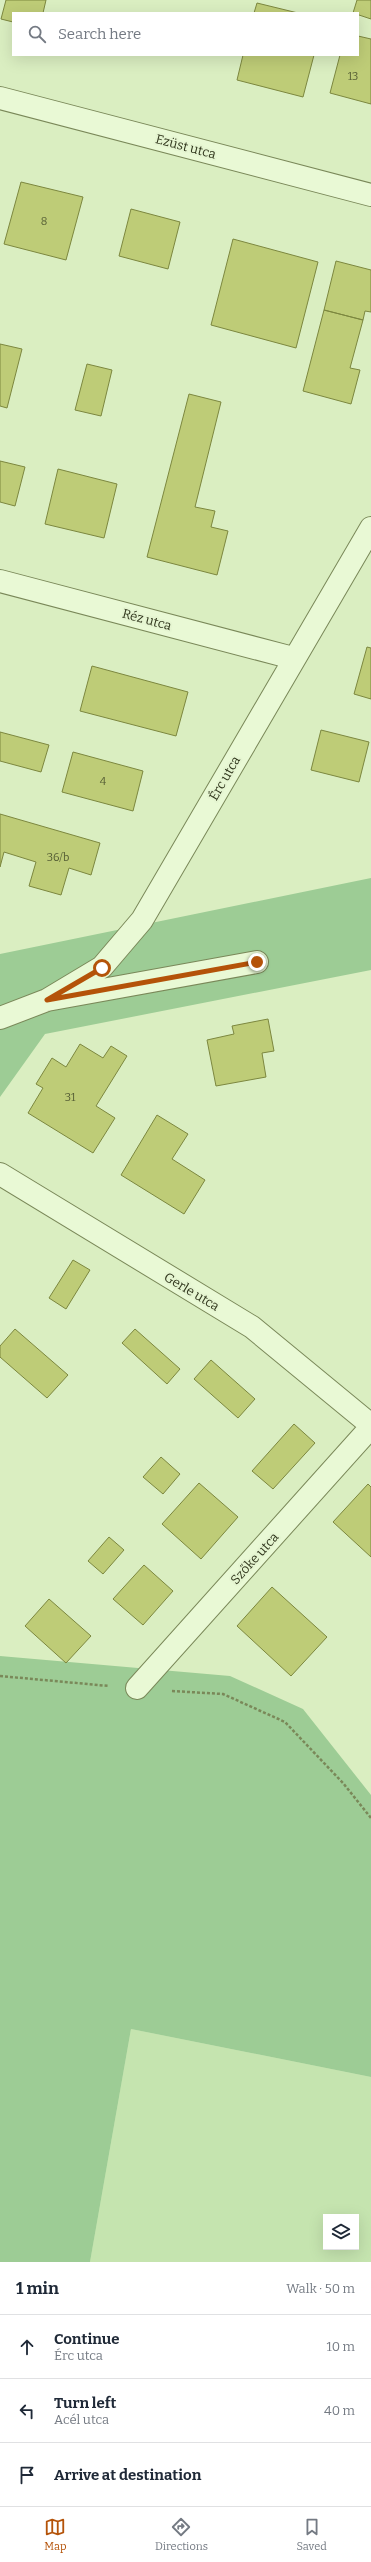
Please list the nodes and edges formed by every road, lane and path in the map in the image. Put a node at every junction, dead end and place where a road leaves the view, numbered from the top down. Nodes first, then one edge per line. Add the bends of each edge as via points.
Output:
1 (0, 98) edge
2 (371, 195) edge
3 (371, 528) edge
4 (0, 581) edge
5 (293, 658) junction
6 (257, 962) dead end
7 (47, 1000) junction
8 (0, 1018) edge
9 (0, 1174) edge
10 (371, 1426) edge
11 (0, 1676) edge
12 (138, 1688) junction
13 (371, 1818) edge

1 - 2 street, Ezüst utca
3 - 5 street, Érc utca
4 - 5 street, Réz utca
5 - 7 street, Érc utca via 142,920 102,968
6 - 7 street
7 - 8 street
9 - 10 street, Gerle utca via 252,1327
10 - 12 street, Szőke utca
11 - 12 path
12 - 13 path via 223,1694 285,1722 343,1783

